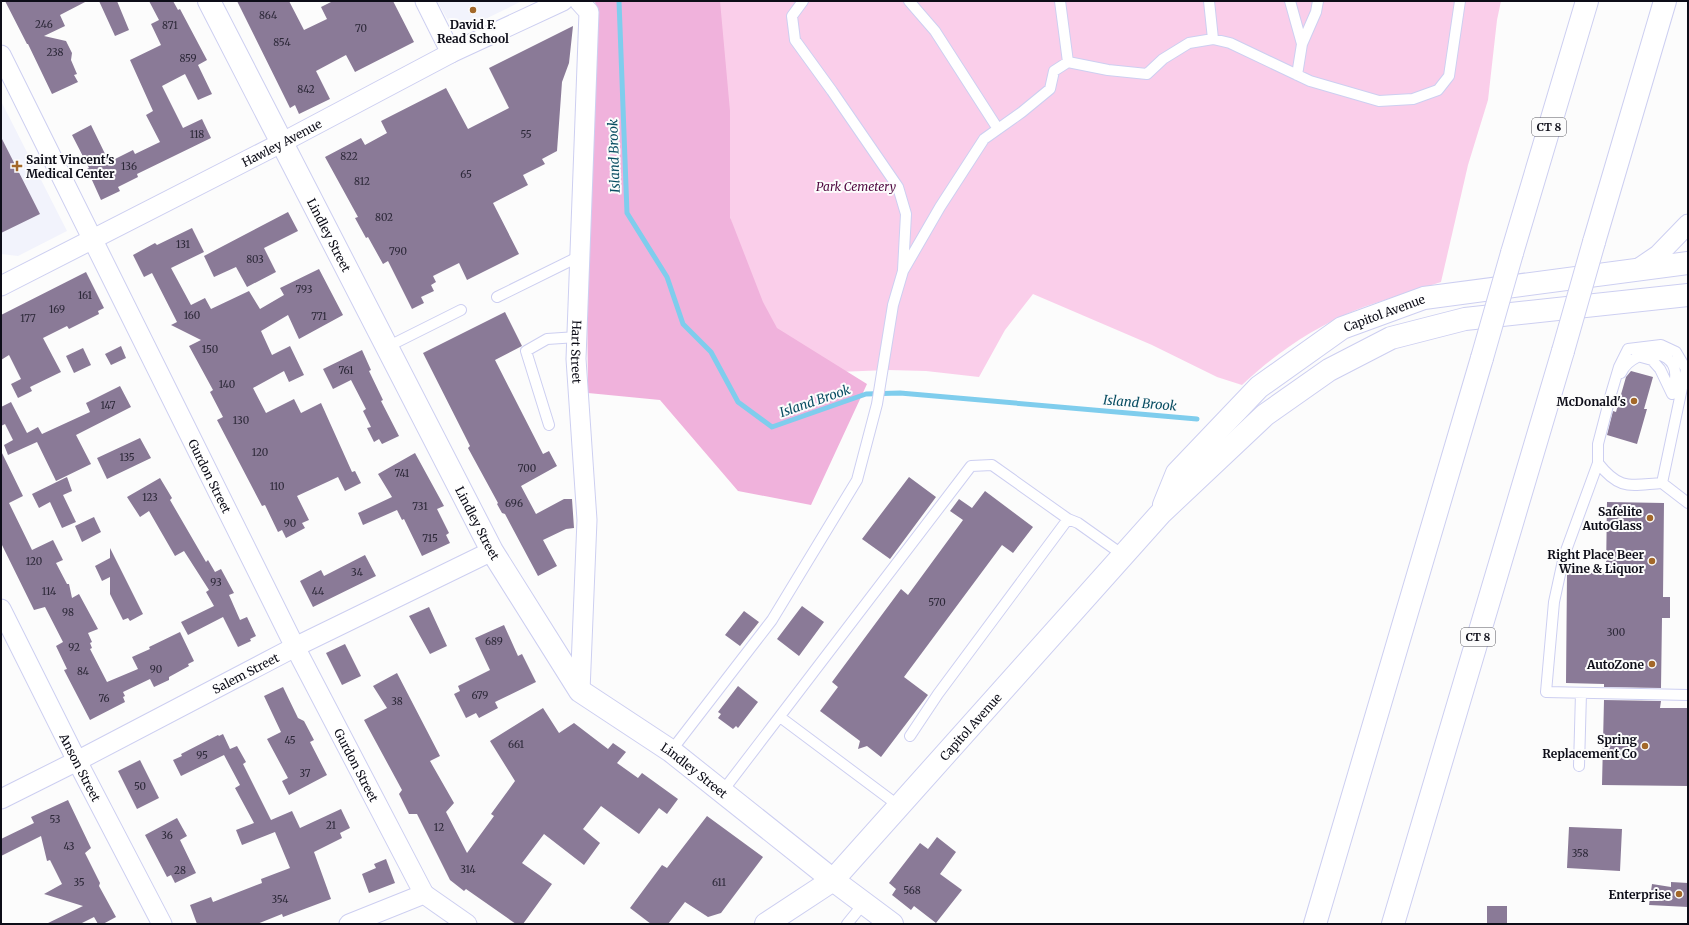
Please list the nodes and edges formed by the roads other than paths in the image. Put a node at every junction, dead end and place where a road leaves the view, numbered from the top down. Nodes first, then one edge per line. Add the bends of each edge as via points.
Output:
1 (210, 1) edge
2 (425, 1) edge
3 (563, 1) edge
4 (803, 1) edge
5 (910, 1) edge
6 (1060, 1) edge
7 (1209, 1) edge
8 (1290, 1) edge
9 (1318, 1) edge
10 (1460, 1) edge
11 (1587, 1) edge
12 (1665, 1) edge
13 (584, 7) edge
14 (1213, 39) junction
15 (1302, 44) junction
16 (451, 53) junction
17 (1, 55) edge
18 (1068, 62) junction
19 (1297, 75) junction
20 (998, 129) junction
21 (282, 142) junction
22 (1688, 224) edge
23 (93, 239) junction
24 (580, 256) junction
25 (1688, 263) edge
26 (1636, 270) junction
27 (904, 271) junction
28 (1, 286) edge
29 (1688, 295) edge
30 (497, 297) dead end
31 (461, 310) dead end
32 (577, 338) junction
33 (387, 347) junction
34 (1611, 394) junction
35 (1676, 410) junction
36 (549, 425) dead end
37 (1598, 463) junction
38 (1662, 483) junction
39 (1688, 503) edge
40 (1161, 513) junction
41 (1068, 519) junction
42 (492, 551) junction
43 (1123, 555) junction
44 (1, 609) edge
45 (296, 647) junction
46 (580, 691) junction
47 (1582, 693) junction
48 (1688, 695) edge
49 (780, 717) junction
50 (910, 736) dead end
51 (671, 751) junction
52 (77, 761) junction
53 (1579, 766) dead end
54 (722, 792) junction
55 (1, 799) edge
56 (899, 806) junction
57 (833, 880) junction
58 (424, 894) junction
59 (864, 903) junction
60 (162, 924) edge
61 (349, 924) edge
62 (467, 924) edge
63 (766, 924) edge
64 (847, 924) edge
65 (892, 924) edge
66 (1315, 924) edge
67 (1393, 924) edge

1 - 21 main road, Lindley Street
2 - 16 street
3 - 16 street, Hawley Avenue
4 - 27 lane via 792,16 795,40 898,188 906,214
5 - 20 lane via 935,30
6 - 18 lane
7 - 14 lane
8 - 15 lane
9 - 15 lane
10 - 19 lane via 1449,76 1438,90 1413,99 1379,101
11 - 66 main road, CT 8, bridge
12 - 67 main road, CT 8, bridge
13 - 24 street, Hart Street
14 - 18 lane via 1190,43 1163,59 1147,74
14 - 19 lane via 1230,43
15 - 19 lane
16 - 21 street, Hawley Avenue
17 - 23 street, Gurdon Street
18 - 20 lane via 1054,71 1050,89
20 - 27 lane via 984,139 940,207
21 - 23 street, Hawley Avenue
21 - 33 main road, Lindley Street
22 - 26 street via 1658,255
23 - 28 street, Hawley Avenue
23 - 45 street, Gurdon Street
24 - 30 lane
24 - 32 street, Hart Street
25 - 26 main road, Capitol Avenue
26 - 40 main road, Capitol Avenue via 1424,298 1342,328 1259,387 1177,473
27 - 51 lane via 893,305 877,404 857,480 772,620
29 - 40 main road, Capitol Avenue via 1465,319 1391,338 1329,370 1264,415
31 - 33 lane
32 - 36 lane via 547,339 526,350
32 - 46 street, Hart Street via 576,358 587,520
33 - 42 main road, Lindley Street
34 - 35 lane via 1624,367 1638,356 1652,360 1660,369 1672,390
34 - 35 lane via 1619,367 1628,349 1661,345 1676,352 1686,369
34 - 37 lane via 1598,444
35 - 38 lane
37 - 38 lane via 1608,476 1626,486
37 - 47 lane via 1564,556 1554,602 1546,678 1546,692
38 - 39 lane
40 - 43 main road, Capitol Avenue
41 - 43 lane via 1078,523
41 - 49 lane via 992,465 971,466
41 - 50 lane via 938,694
42 - 45 street, Salem Street
42 - 46 main road, Lindley Street
43 - 56 main road, Capitol Avenue
44 - 52 street, Anson Street
45 - 52 street, Salem Street
45 - 58 street, Gurdon Street
46 - 51 main road, Lindley Street
47 - 48 lane
47 - 53 lane
49 - 54 lane
49 - 56 lane
51 - 54 main road, Lindley Street
52 - 55 street, Salem Street
52 - 60 street, Anson Street
54 - 57 main road, Lindley Street
56 - 57 main road, Capitol Avenue
57 - 59 main road, Lindley Street
57 - 63 main road, Capitol Avenue
58 - 61 street
58 - 62 street
59 - 64 lane
59 - 65 main road, Lindley Street

